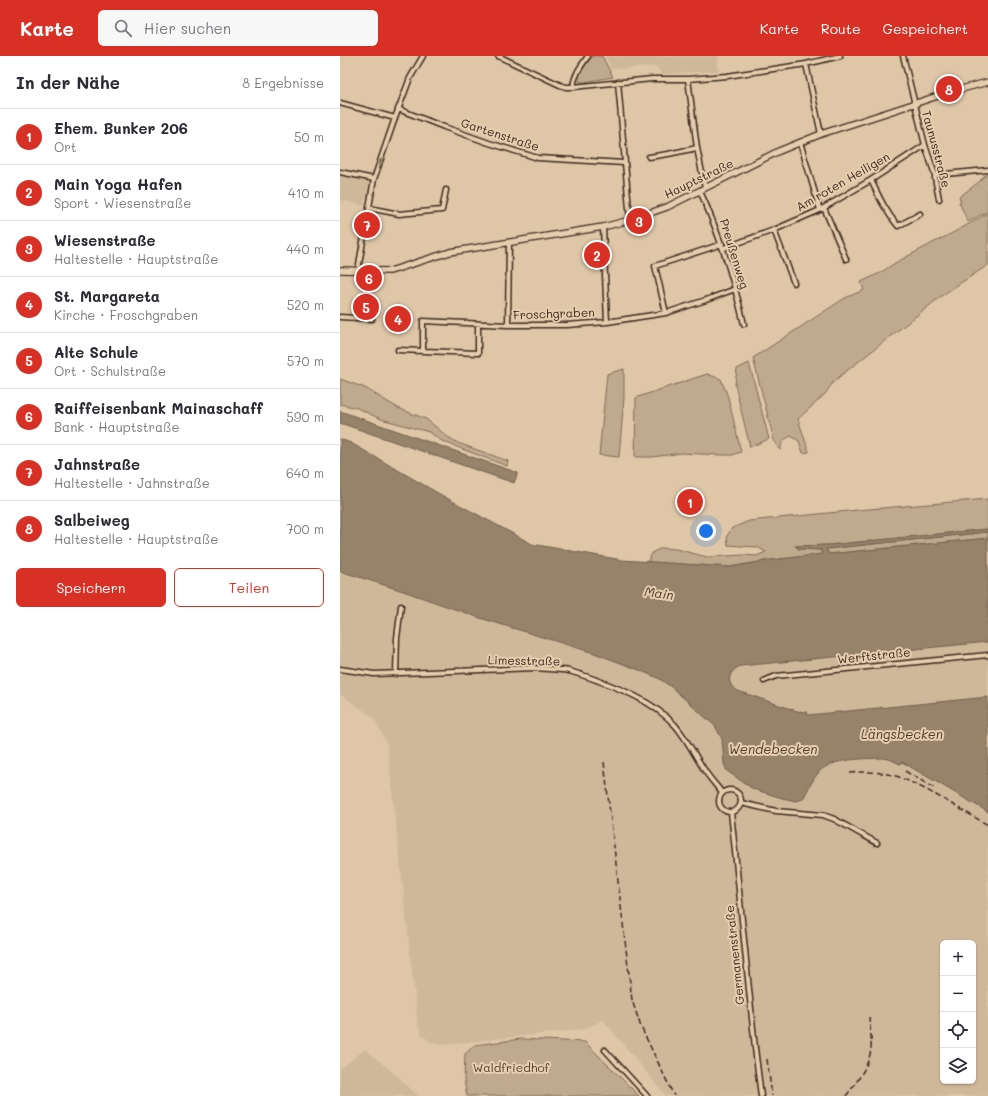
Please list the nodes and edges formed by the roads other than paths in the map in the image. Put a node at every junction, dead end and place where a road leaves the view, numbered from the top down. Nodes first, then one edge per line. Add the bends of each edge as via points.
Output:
1 (423, 56) edge
2 (498, 56) edge
3 (588, 56) edge
4 (840, 56) edge
5 (903, 56) edge
6 (832, 57) edge
7 (806, 64) junction
8 (688, 79) junction
9 (618, 82) junction
10 (988, 82) edge
11 (573, 88) junction
12 (340, 103) edge
13 (914, 104) junction
14 (398, 109) junction
15 (395, 118) junction
16 (820, 134) junction
17 (800, 142) junction
18 (925, 145) junction
19 (697, 148) junction
20 (649, 157) dead end
21 (624, 163) junction
22 (988, 170) edge
23 (340, 172) edge
24 (935, 175) junction
25 (374, 179) junction
26 (871, 180) junction
27 (446, 190) dead end
28 (703, 190) junction
29 (939, 199) dead end
30 (369, 208) junction
31 (822, 209) junction
32 (920, 214) dead end
33 (630, 220) junction
34 (603, 227) junction
35 (774, 230) junction
36 (509, 242) junction
37 (722, 244) junction
38 (724, 248) junction
39 (846, 259) dead end
40 (340, 270) edge
41 (358, 270) junction
42 (794, 283) dead end
43 (736, 289) junction
44 (666, 313) junction
45 (340, 317) edge
46 (372, 319) dead end
47 (607, 322) junction
48 (478, 324) junction
49 (744, 324) dead end
50 (508, 326) junction
51 (398, 350) dead end
52 (423, 350) junction
53 (401, 606) dead end
54 (988, 655) edge
55 (340, 669) edge
56 (396, 674) junction
57 (764, 681) dead end
58 (722, 793) junction
59 (741, 803) junction
60 (731, 812) junction
61 (877, 843) dead end
62 (605, 1050) dead end
63 (647, 1096) edge
64 (761, 1096) edge

1 - 14 street via 410,78
2 - 11 street via 560,85
3 - 11 street via 576,74
4 - 6 street
5 - 13 street, Taunusstraße
6 - 7 street
7 - 8 street via 728,76
7 - 16 street
8 - 9 street via 652,78
8 - 19 street, Preußenweg
9 - 11 street
9 - 21 street
10 - 13 street, Hauptstraße
12 - 15 street
13 - 16 street, Hauptstraße
13 - 18 street, Taunusstraße
14 - 15 street
14 - 21 street, Gartenstraße via 488,143 538,158
25 -> 15 street
16 - 17 street, Hauptstraße
17 - 28 street, Hauptstraße
17 - 31 street
18 - 24 street, Taunusstraße
18 - 26 street, Am roten Heiligen
19 - 20 street
19 - 28 street, Preußenweg
21 - 33 street
22 - 24 street
23 - 25 street
24 - 29 street, Taunusstraße
25 - 30 street
26 - 31 street, Am roten Heiligen
26 - 32 street via 889,216 898,226
27 - 30 street via 442,210 399,214
28 - 33 street, Hauptstraße via 667,207
28 - 37 street, Preußenweg
30 - 41 street
31 - 35 street, Am roten Heiligen
31 - 39 street
33 - 34 street, Hauptstraße
34 - 36 street, Hauptstraße
34 - 47 street
35 - 38 street, Am roten Heiligen
35 - 42 street
36 - 41 street, Hauptstraße via 450,252 390,271
36 - 50 street
37 - 38 street, Preußenweg
37 - 44 street via 655,266
38 - 43 street, Preußenweg
40 - 41 street, Hauptstraße
43 - 44 street, Froschgraben
43 - 49 street, Preußenweg
44 - 47 street, Froschgraben
45 - 46 street
47 - 50 street, Froschgraben
48 - 50 street, Froschgraben
48 - 52 street, Froschgraben via 423,321
48 - 52 street via 478,353
51 - 52 street
53 - 56 street
54 - 57 street, Werftstraße via 776,676
55 - 56 street, Limesstraße
56 - 58 street, Limesstraße via 533,668 583,675 638,697 662,712 676,726 705,772
58 - 59 street via 735,791 740,796
58 - 60 street via 720,805 724,810
59 - 60 street
59 - 61 street via 776,811 823,815
60 - 64 street, Germanenstraße
62 - 63 street

